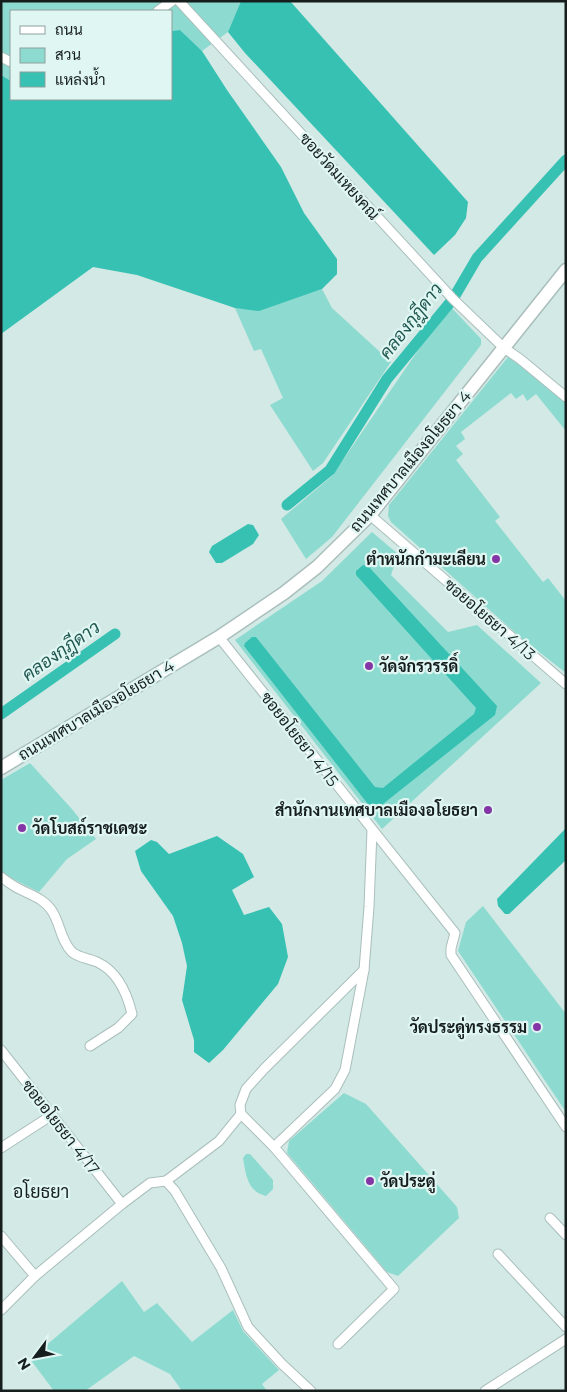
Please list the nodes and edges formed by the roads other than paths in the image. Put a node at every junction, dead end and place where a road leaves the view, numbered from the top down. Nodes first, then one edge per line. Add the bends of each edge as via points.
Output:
1 (172, 1) edge
2 (179, 1) edge
3 (159, 10) edge
4 (566, 270) edge
5 (504, 348) junction
6 (566, 397) edge
7 (370, 515) junction
8 (219, 637) junction
9 (566, 684) edge
10 (1, 768) edge
11 (372, 830) junction
12 (1, 877) edge
13 (364, 970) junction
14 (90, 1046) dead end
15 (1, 1050) edge
16 (241, 1114) junction
17 (52, 1115) junction
18 (566, 1127) edge
19 (274, 1147) junction
20 (1, 1148) edge
21 (166, 1180) junction
22 (122, 1204) junction
23 (550, 1218) dead end
24 (1, 1236) edge
25 (566, 1236) edge
26 (498, 1254) dead end
27 (35, 1276) junction
28 (1, 1310) edge
29 (566, 1327) edge
30 (566, 1339) edge
31 (338, 1344) dead end
32 (311, 1391) edge
33 (485, 1391) edge

1 - 3 street
2 - 5 street, ซอยวัดมเหยงคณ์ via 452,299
4 - 5 street, ถนนเทศบาลเมืองอโยธยา 4
5 - 6 street, ซอยวัดมเหยงคณ์
5 - 7 street, ถนนเทศบาลเมืองอโยธยา 4
7 - 8 street, ถนนเทศบาลเมืองอโยธยา 4 via 313,570
7 - 9 street, ซอยอโยธยา 4/13
8 - 10 street, ถนนเทศบาลเมืองอโยธยา 4
8 - 11 street, ซอยอโยธยา 4/15
11 - 13 street
11 - 18 street, ซอยอโยธยา 4/15 via 455,933 451,955
12 - 14 street via 45,903 70,950 109,970 127,996 132,1014 118,1028
13 - 16 street via 246,1089 240,1105
13 - 19 street via 345,1070 335,1089
15 - 17 street, ซอยอโยธยา 4/17
16 - 19 street
16 - 21 street via 219,1141
17 - 20 street
17 - 22 street, ซอยอโยธยา 4/17
19 - 31 street via 394,1289
21 - 22 street via 150,1183
21 - 32 street via 221,1268 248,1327
22 - 27 street
23 - 25 street
24 - 27 street
26 - 29 street
27 - 28 street
30 - 33 street

